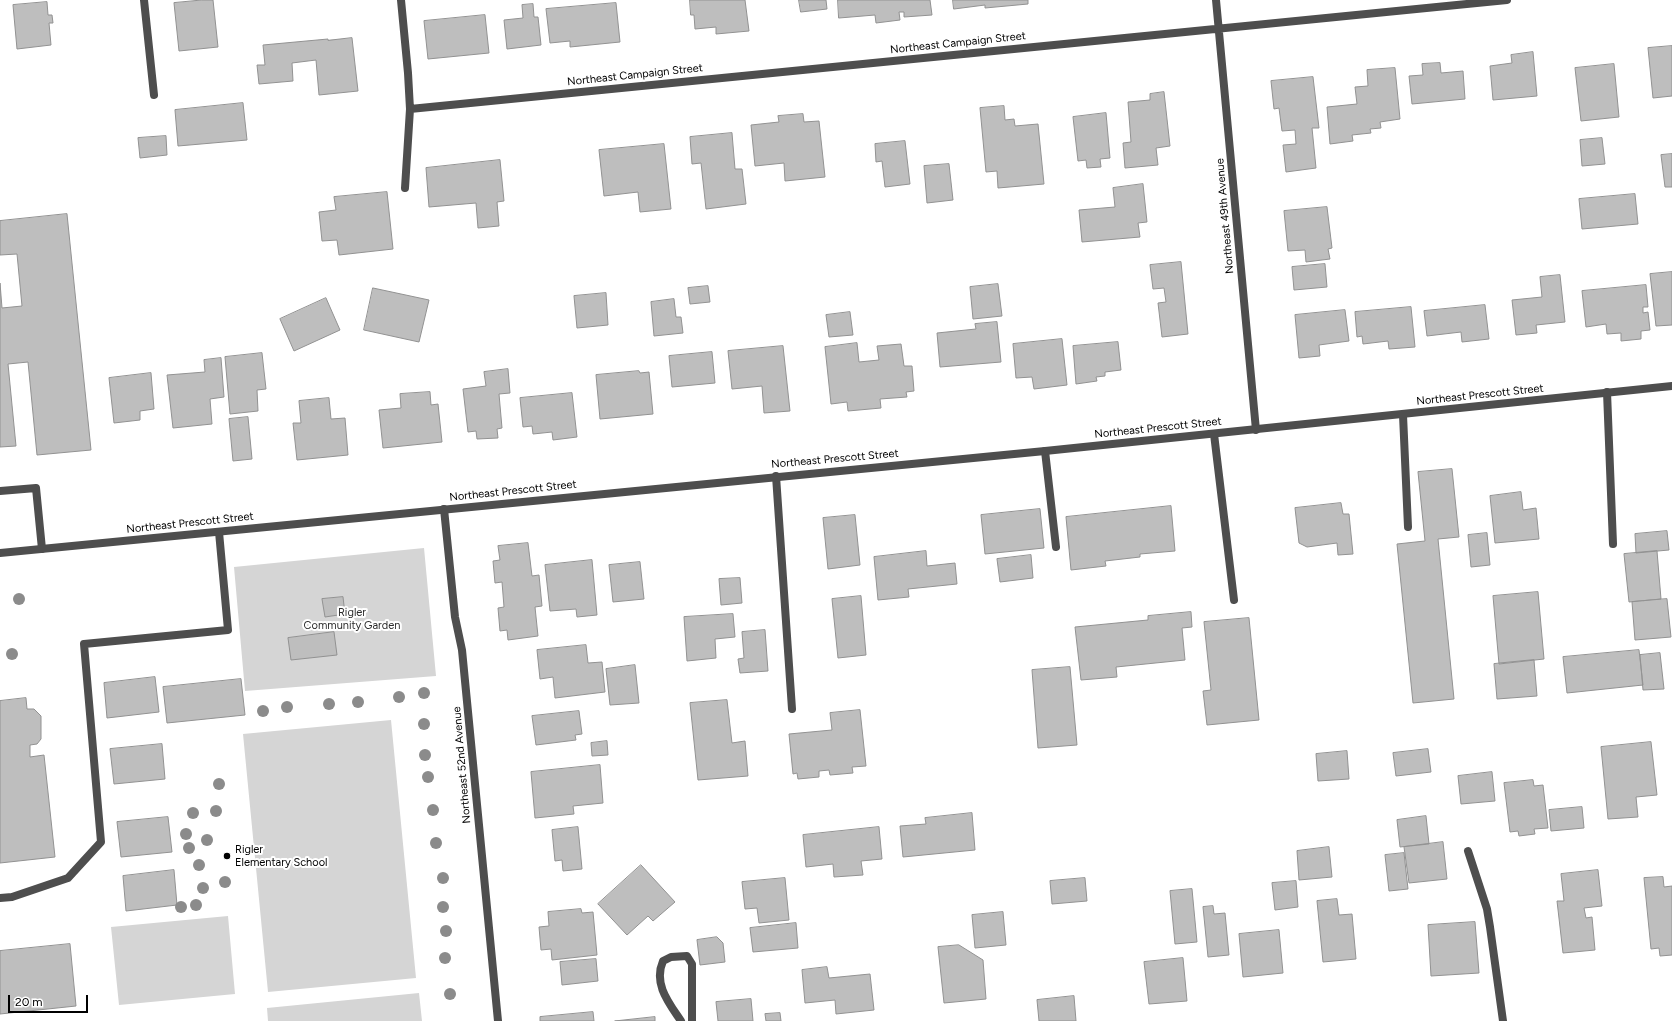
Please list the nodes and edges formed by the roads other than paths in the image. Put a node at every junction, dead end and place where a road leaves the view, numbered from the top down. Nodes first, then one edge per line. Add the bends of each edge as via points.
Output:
1 (144, 0) edge
2 (401, 0) edge
3 (1216, 0) edge
4 (1507, 0) edge
5 (1218, 28) junction
6 (154, 94) dead end
7 (410, 109) junction
8 (405, 188) dead end
9 (1672, 386) edge
10 (1606, 392) junction
11 (1403, 415) junction
12 (1256, 430) junction
13 (1214, 434) junction
14 (1045, 451) junction
15 (776, 476) junction
16 (0, 491) edge
17 (444, 509) junction
18 (1408, 527) dead end
19 (219, 532) junction
20 (1613, 544) dead end
21 (1056, 548) dead end
22 (42, 549) junction
23 (0, 552) edge
24 (1234, 600) dead end
25 (792, 709) dead end
26 (1468, 851) dead end
27 (0, 898) edge
28 (498, 1021) edge
29 (681, 1021) edge
30 (692, 1021) edge
31 (1503, 1021) edge

1 - 6 street
2 - 7 street
3 - 5 street, Northeast 49th Avenue
4 - 5 street, Northeast Campaign Street
5 - 7 street, Northeast Campaign Street
5 - 12 street, Northeast 49th Avenue
7 - 8 street
9 - 10 street, Northeast Prescott Street
10 - 11 street, Northeast Prescott Street
10 - 20 street
11 - 12 street, Northeast Prescott Street
11 - 18 street
12 - 13 street, Northeast Prescott Street
13 - 14 street, Northeast Prescott Street
13 - 24 street
14 - 15 street, Northeast Prescott Street
14 - 21 street
15 - 17 street, Northeast Prescott Street
15 - 25 street
16 - 22 street via 36,488
17 - 19 street, Northeast Prescott Street
17 - 28 street, Northeast 52nd Avenue via 455,617 462,650
19 - 22 street, Northeast Prescott Street
19 - 27 street via 228,630 84,644 101,842 68,878 12,897
22 - 23 street, Northeast Prescott Street
26 - 31 street via 1490,927
29 - 30 street via 666,999 659,976 663,961 679,956 687,956 692,964

